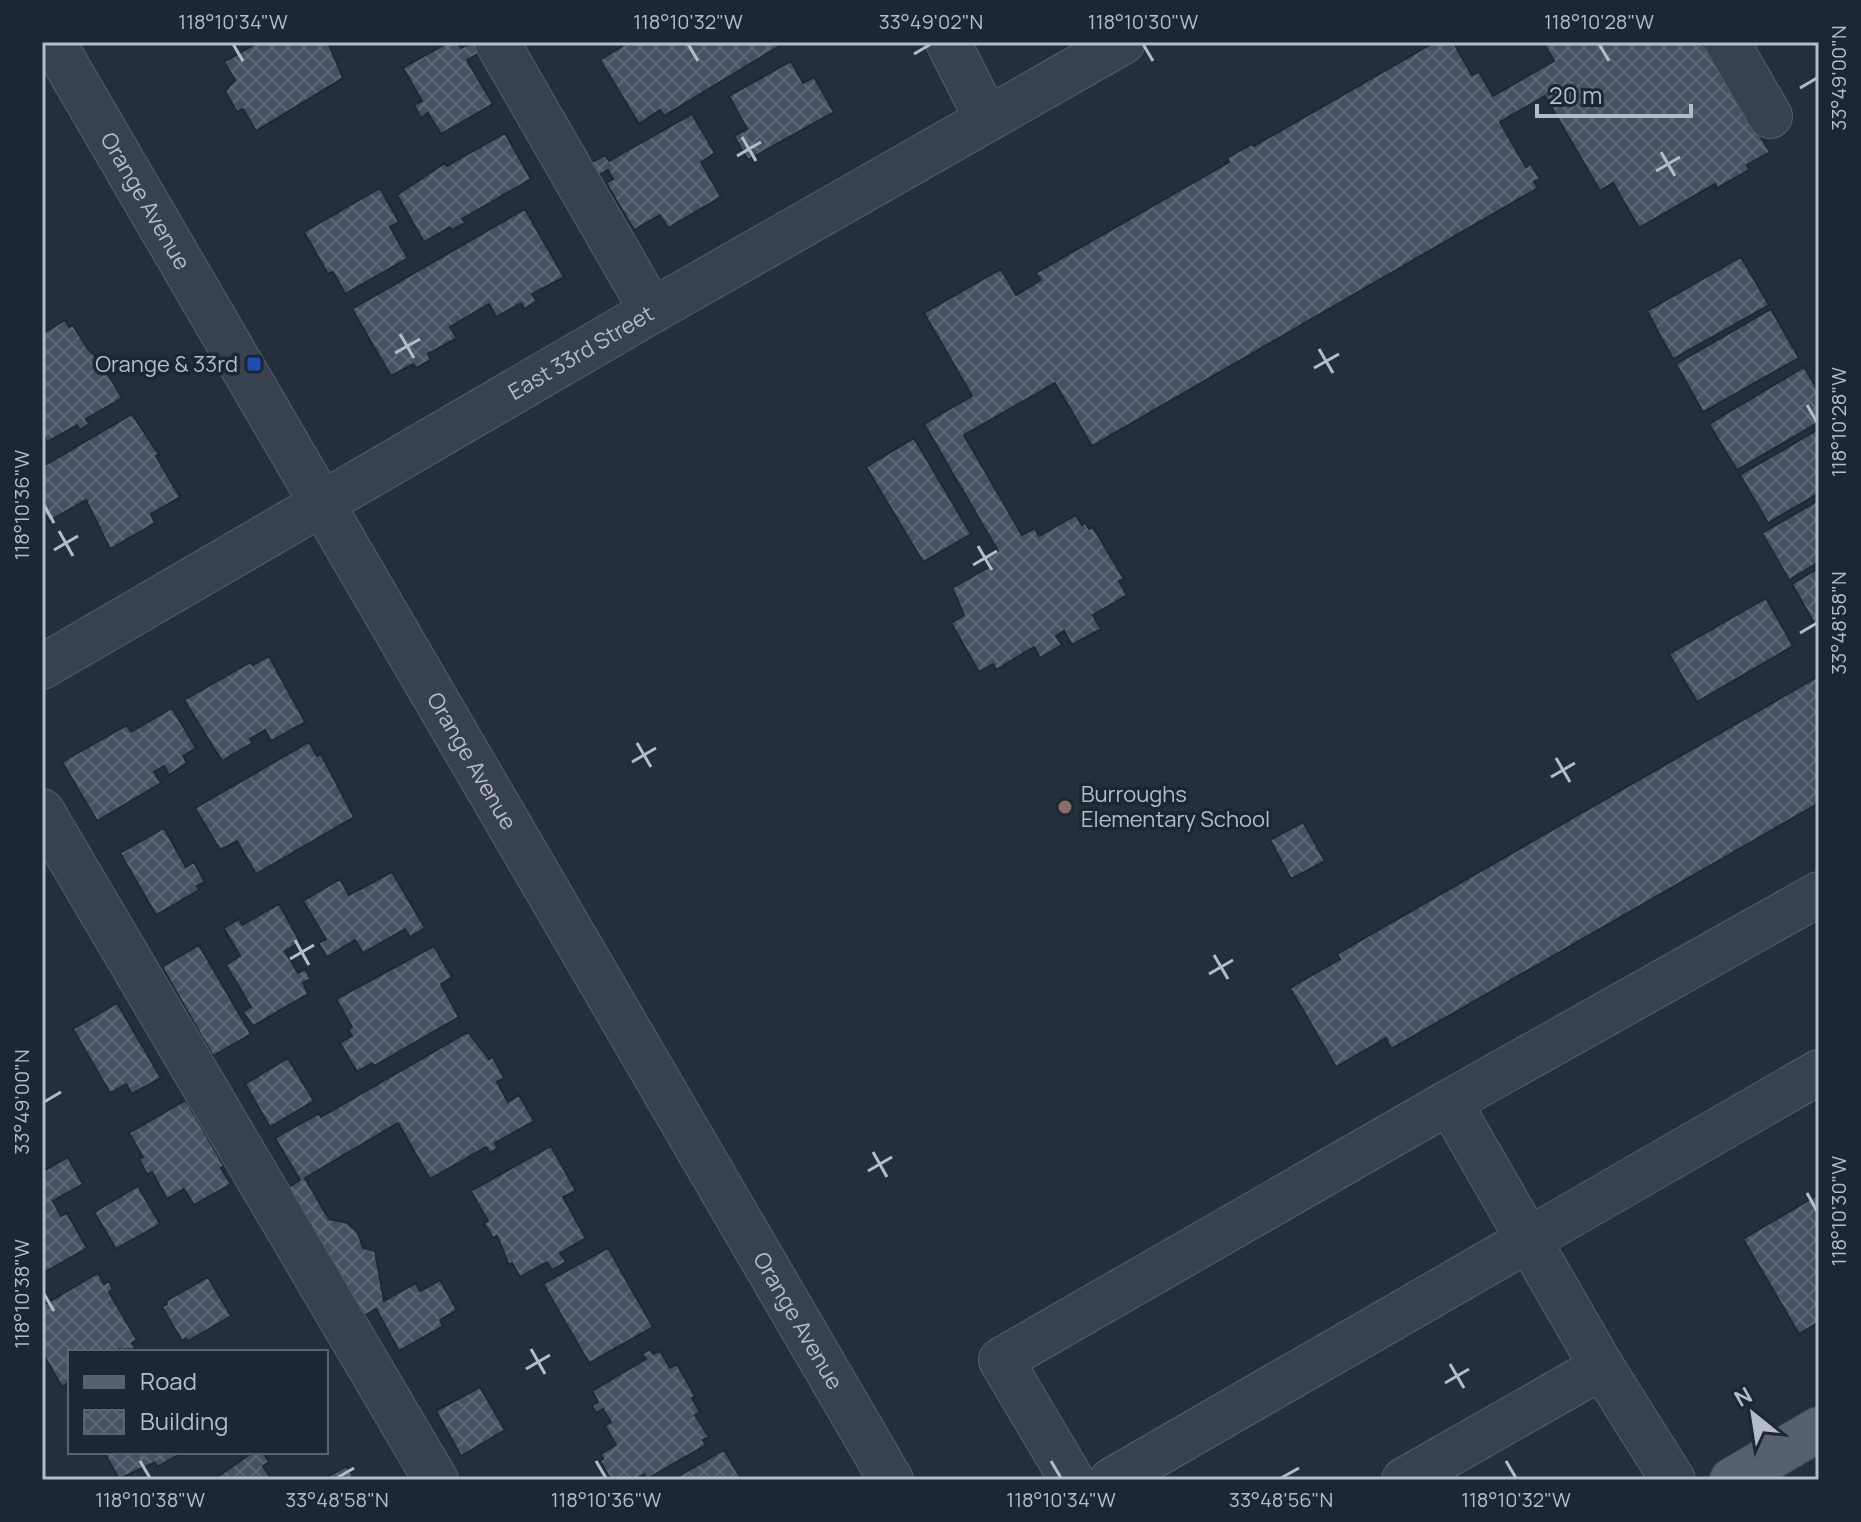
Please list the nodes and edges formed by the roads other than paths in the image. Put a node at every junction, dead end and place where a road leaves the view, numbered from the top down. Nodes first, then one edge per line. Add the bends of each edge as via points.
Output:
1 (53, 42) edge
2 (497, 42) edge
3 (948, 42) edge
4 (1123, 42) edge
5 (1727, 42) edge
6 (1770, 116) dead end
7 (987, 119) junction
8 (652, 311) junction
9 (320, 503) junction
10 (42, 667) edge
11 (42, 811) edge
12 (1819, 894) edge
13 (1819, 1072) edge
14 (1449, 1102) junction
15 (1528, 1239) junction
16 (1602, 1367) junction
17 (1819, 1429) edge
18 (436, 1480) edge
19 (891, 1480) edge
20 (1072, 1480) edge
21 (1112, 1480) edge
22 (1404, 1480) edge
23 (1673, 1480) edge
24 (1732, 1480) edge

1 - 9 street, Orange Avenue
2 - 8 street
3 - 7 street
4 - 7 street, East 33rd Street
5 - 6 street
7 - 8 street, East 33rd Street
8 - 9 street, East 33rd Street
9 - 10 street, East 33rd Street
9 - 19 street, Orange Avenue
11 - 18 street
12 - 14 street
13 - 15 street
14 - 15 street
14 - 20 street via 1001,1360
15 - 16 street
15 - 21 street
16 - 22 street
16 - 23 street
17 - 24 main road

